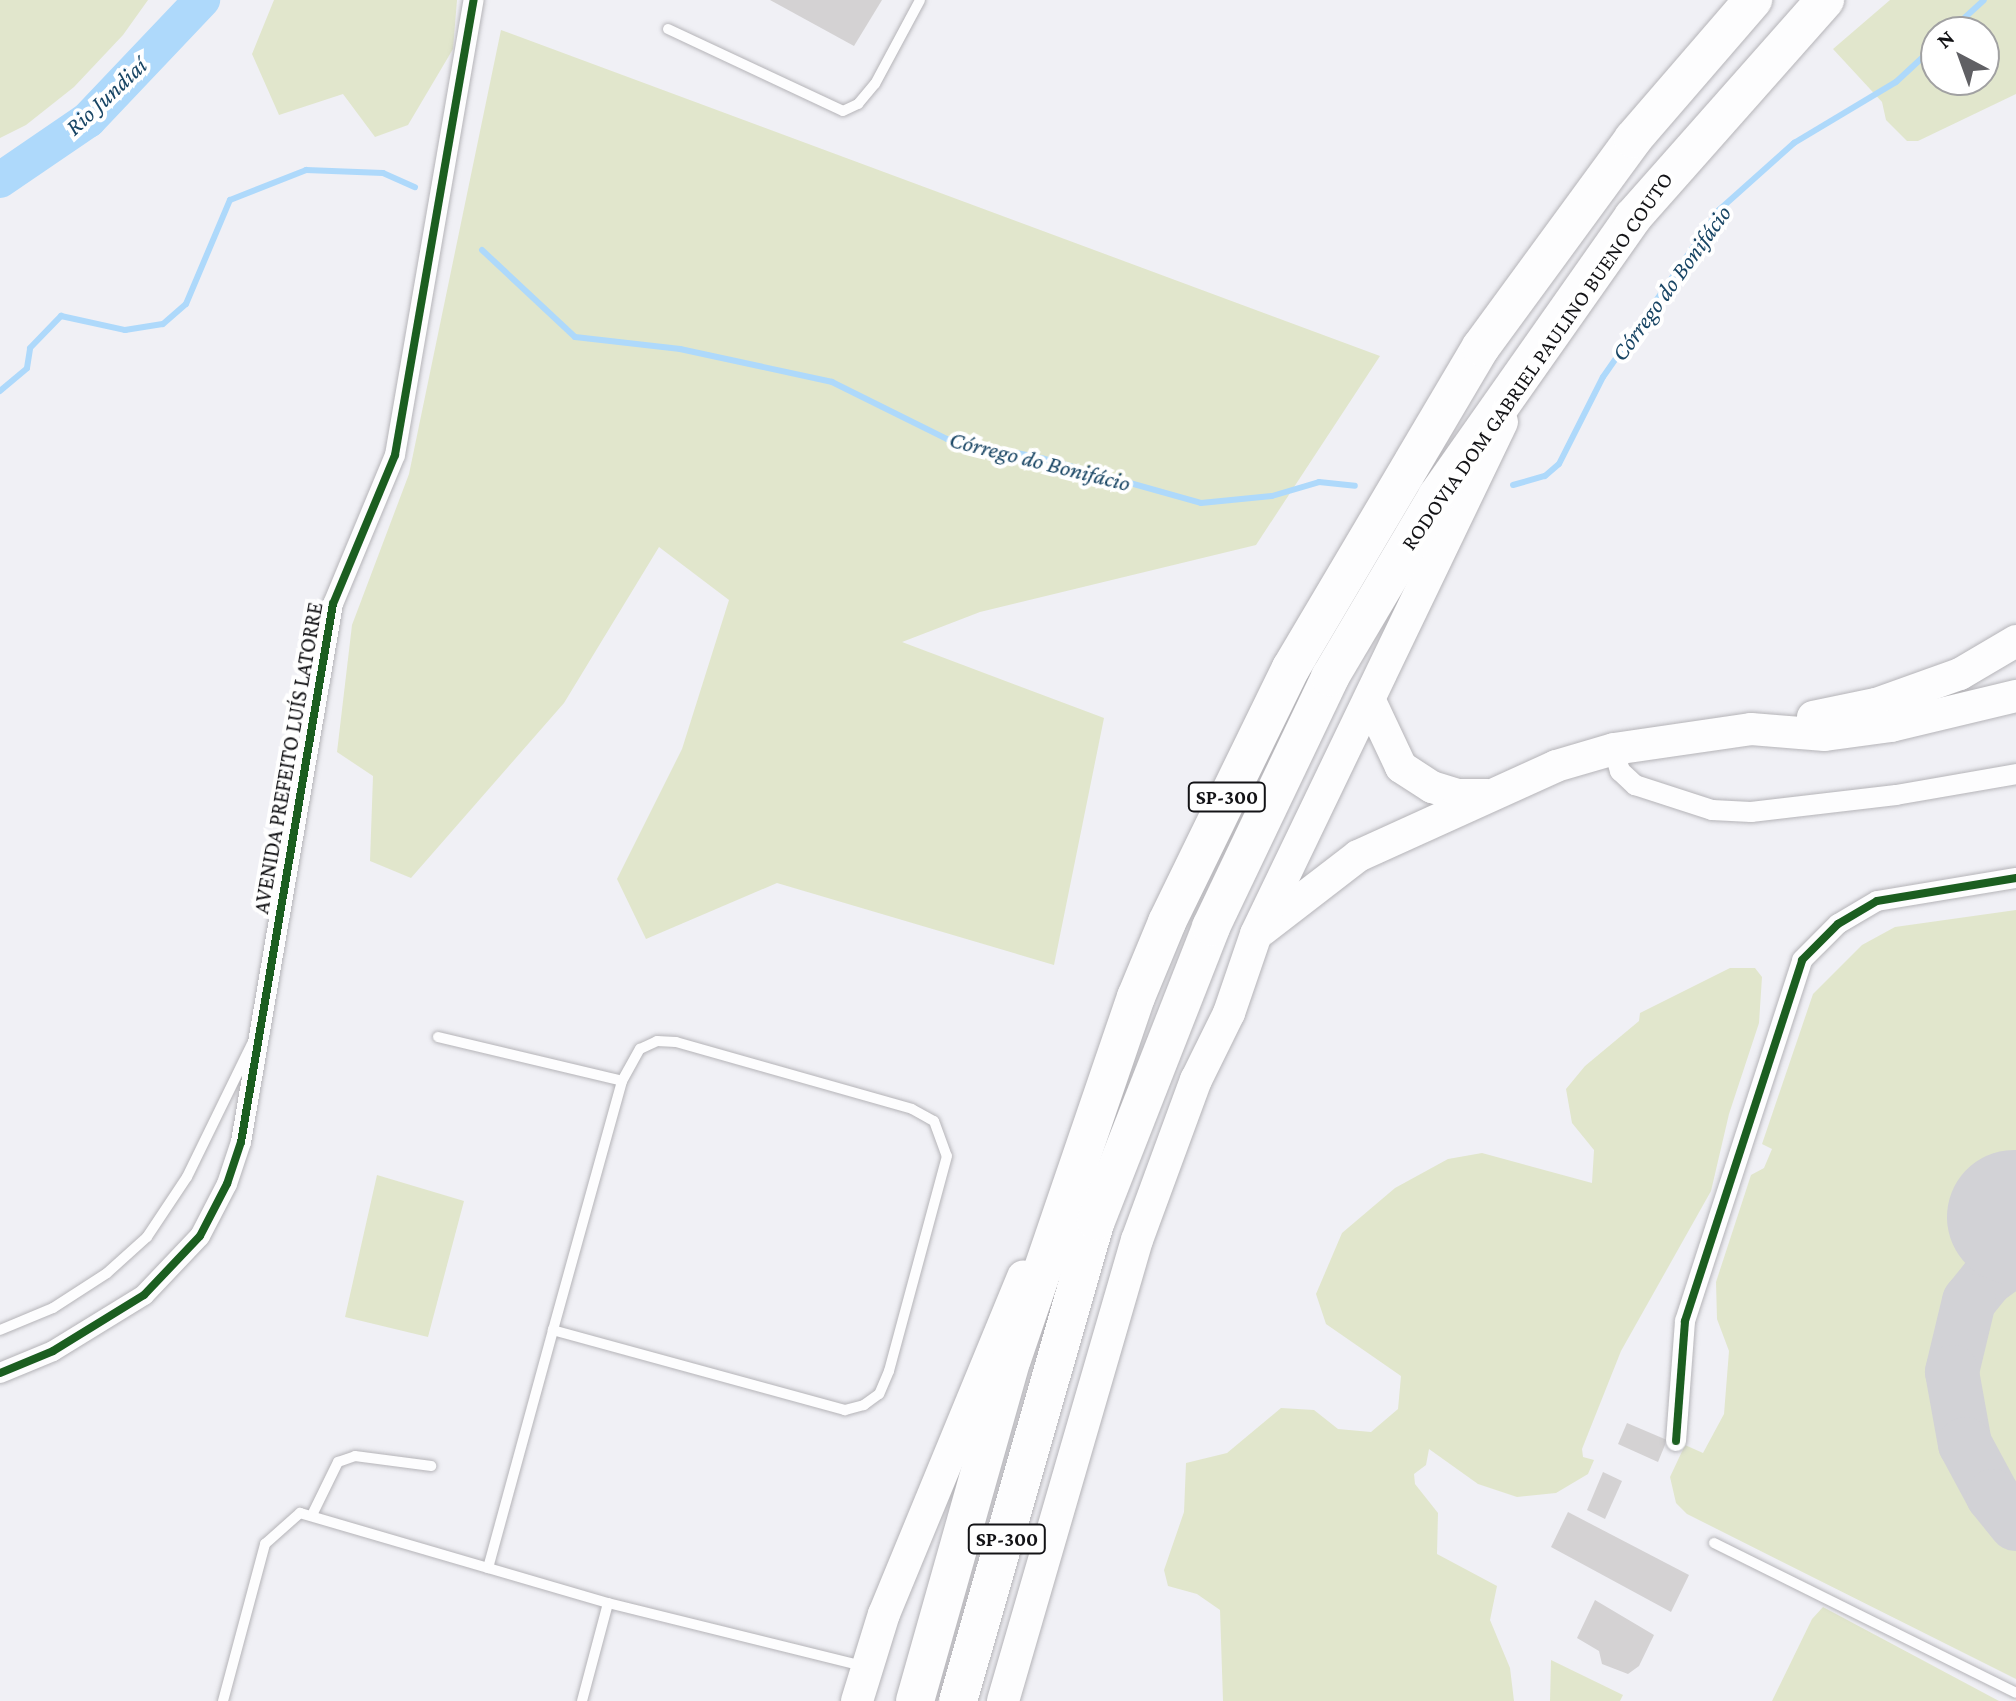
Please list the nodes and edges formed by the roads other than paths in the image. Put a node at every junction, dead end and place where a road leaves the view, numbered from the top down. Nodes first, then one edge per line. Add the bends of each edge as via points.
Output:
1 (474, 0) edge
2 (920, 0) edge
3 (1723, 0) edge
4 (1753, 0) edge
5 (1825, 0) edge
6 (668, 29) dead end
7 (1520, 380) junction
8 (1335, 586) junction
9 (2016, 641) edge
10 (2016, 696) edge
11 (1370, 701) junction
12 (1751, 729) junction
13 (1614, 749) junction
14 (2016, 774) edge
15 (1487, 795) junction
16 (2016, 878) edge
17 (1256, 934) junction
18 (261, 1028) junction
19 (438, 1037) dead end
20 (622, 1081) junction
21 (1098, 1103) junction
22 (0, 1330) edge
23 (553, 1330) junction
24 (0, 1373) edge
25 (1676, 1441) dead end
26 (431, 1466) dead end
27 (313, 1513) junction
28 (1714, 1543) dead end
29 (488, 1568) junction
30 (608, 1603) junction
31 (866, 1667) junction
32 (2016, 1693) edge
33 (223, 1701) edge
34 (582, 1701) edge
35 (857, 1701) edge
36 (915, 1701) edge
37 (958, 1701) edge
38 (1003, 1701) edge

1 - 18 street, AVENIDA PREFEITO LUÍS LATORRE via 395,455 333,604
2 - 6 lane via 875,84 858,104 843,111
3 - 8 highway via 1611,138 1464,346
4 - 8 highway, RODOVIA DOM GABRIEL PAULINO BUENO COUTO / SP-300 via 1633,139 1557,240 1481,347
5 - 7 highway, RODOVIA DOM GABRIEL PAULINO BUENO COUTO / SP-300 via 1633,217
7 - 11 main road
7 - 37 highway, RODOVIA DOM GABRIEL PAULINO BUENO COUTO / SP-300 via 1437,496 1375,598 1285,768 1211,927 1096,1221
8 - 21 highway, RODOVIA DOM GABRIEL PAULINO BUENO COUTO / SP-300 via 1167,922
9 - 12 main road via 1960,674 1876,704
10 - 12 main road via 1891,726 1825,735
11 - 15 main road via 1401,767 1432,787 1459,795
11 - 17 main road
12 - 13 main road
13 - 14 street via 1620,771 1635,785 1712,810 1751,812 1896,795
13 - 15 main road
15 - 17 main road via 1358,856
16 - 25 street via 1877,901 1838,924 1802,960 1685,1321
17 - 38 main road via 1137,1240
18 - 22 lane via 187,1177 147,1237 107,1273 53,1308
18 - 24 street, AVENIDA PREFEITO LUÍS LATORRE via 241,1142 222,1197 200,1236 174,1269 113,1318
19 - 20 lane
20 - 23 lane
20 - 23 lane via 640,1049 657,1041 676,1042 912,1109 934,1121 947,1156 889,1371 879,1394 845,1410
21 - 31 main road via 942,1469
21 - 36 highway, RODOVIA DOM GABRIEL PAULINO BUENO COUTO / SP-300 via 1008,1373
23 - 29 lane
26 - 27 lane via 355,1456 338,1462
27 - 29 lane
27 - 33 lane via 289,1520 265,1544
28 - 32 lane
29 - 30 lane
30 - 31 lane
30 - 34 lane
31 - 35 main road

